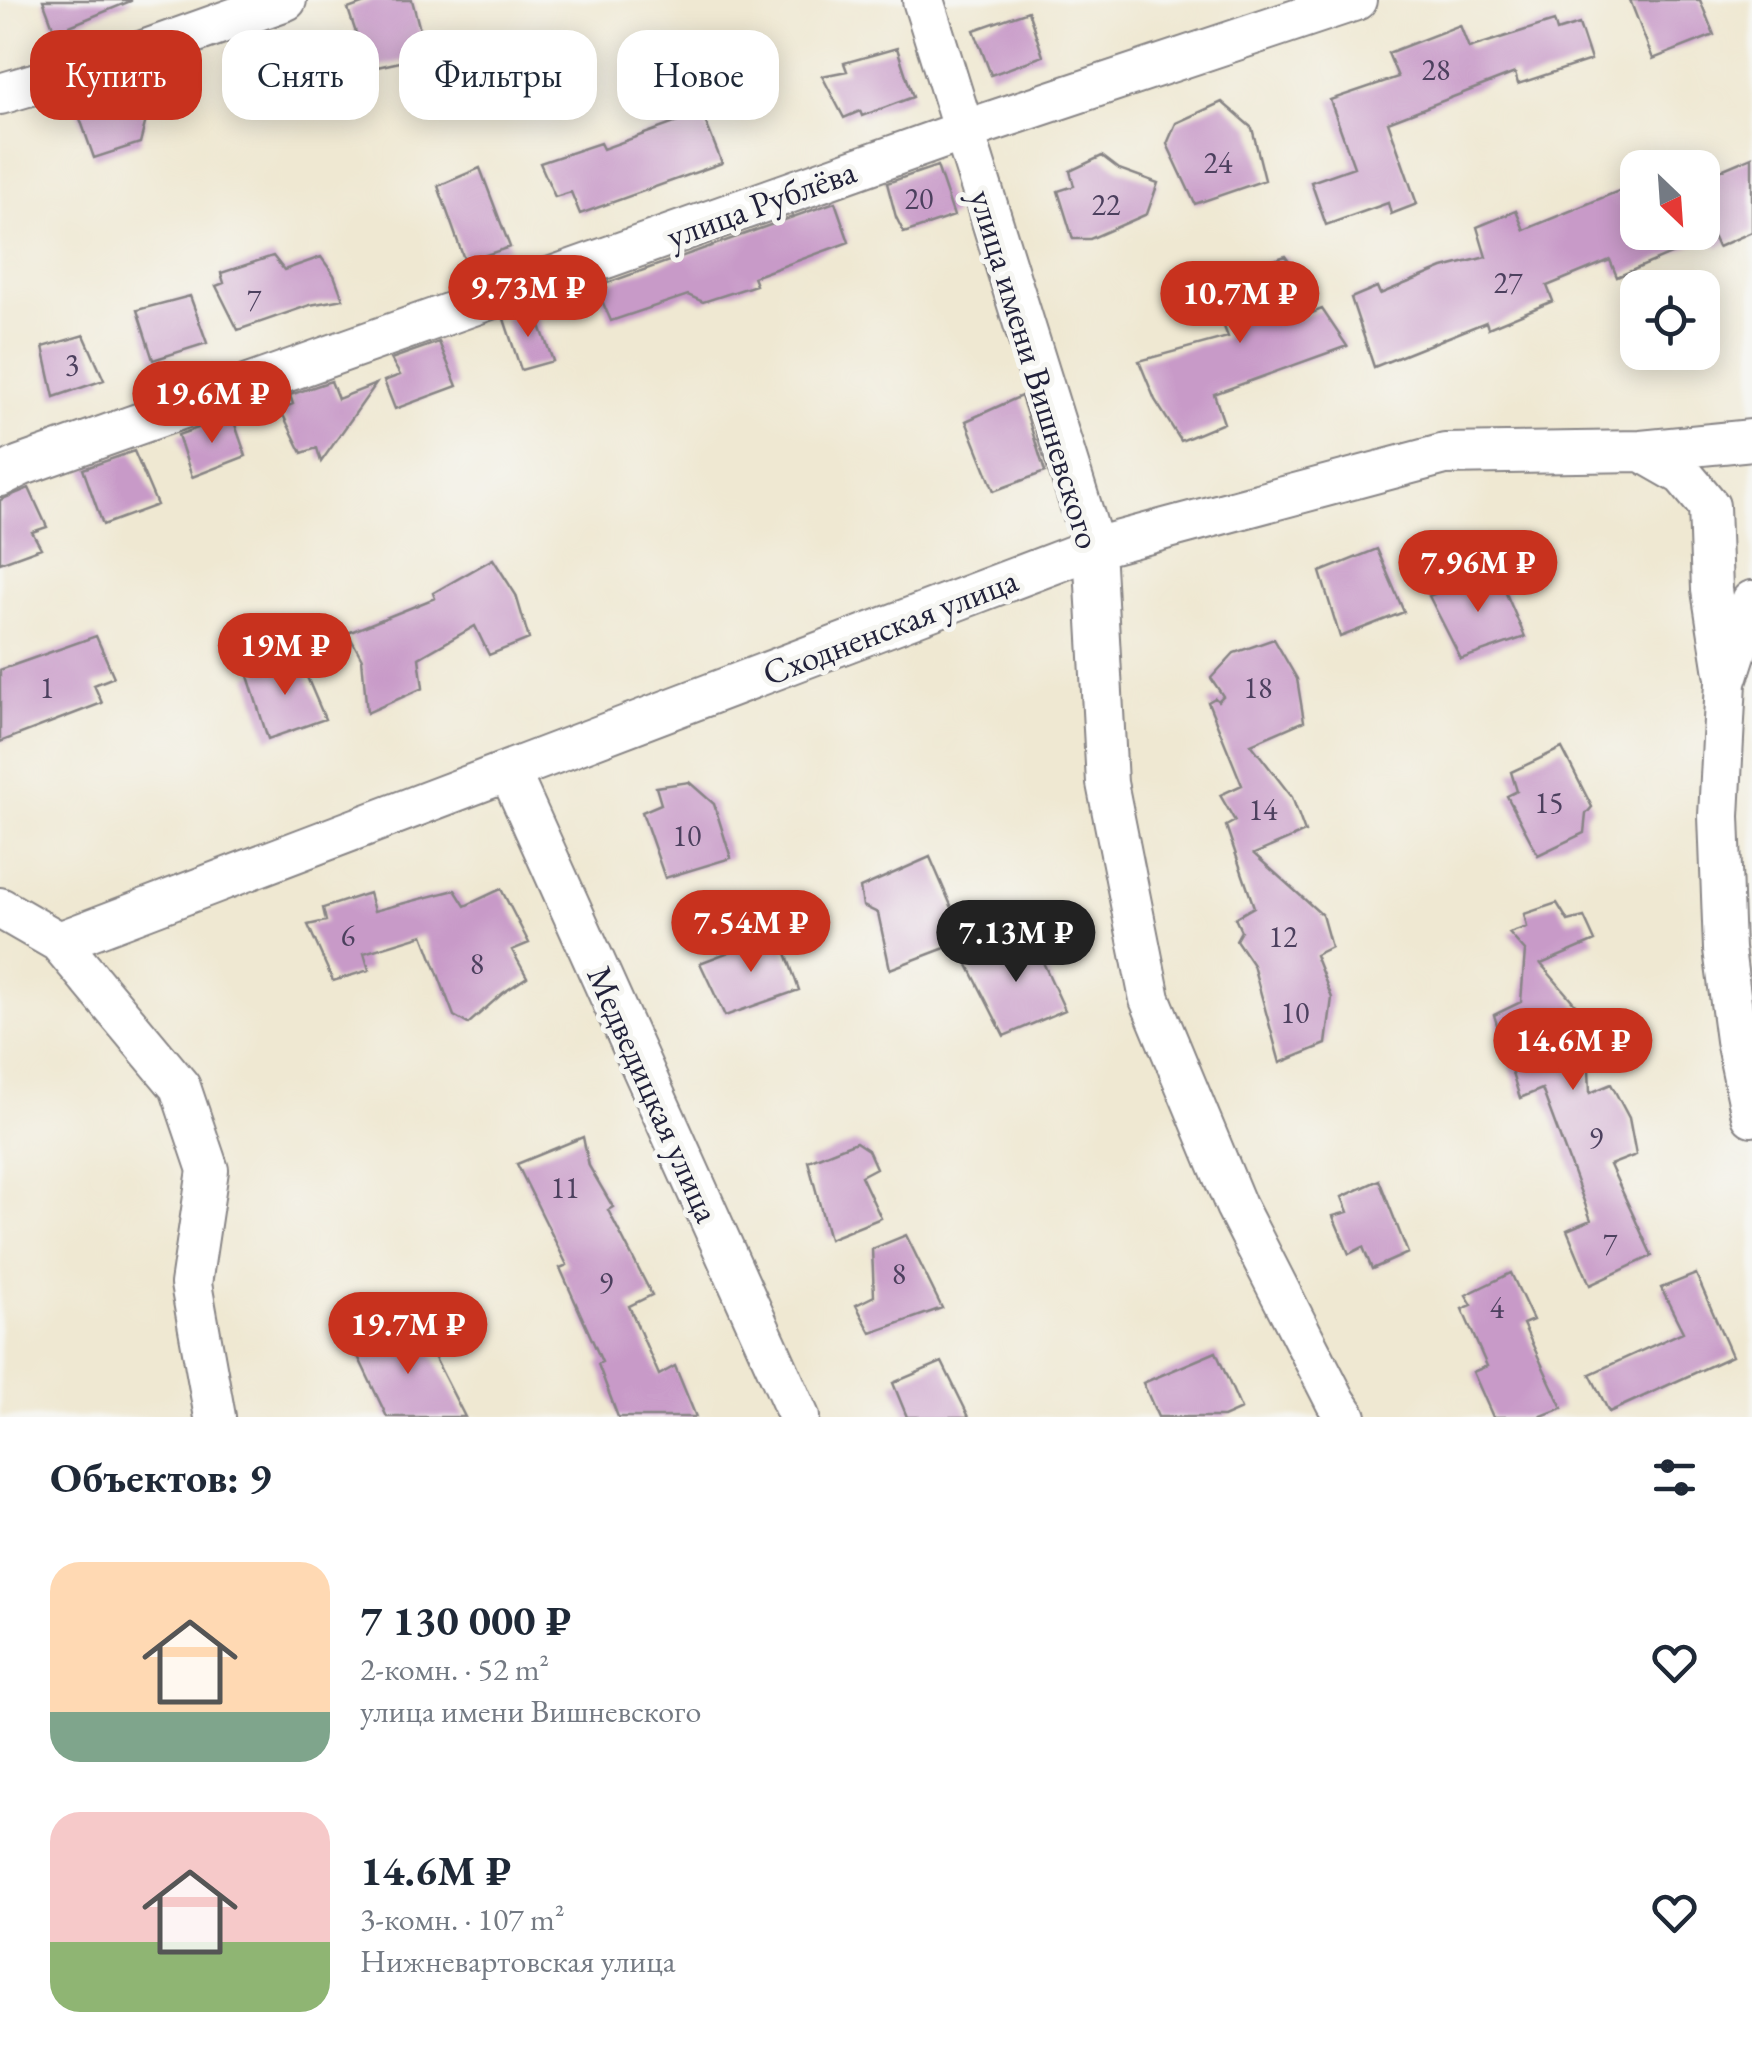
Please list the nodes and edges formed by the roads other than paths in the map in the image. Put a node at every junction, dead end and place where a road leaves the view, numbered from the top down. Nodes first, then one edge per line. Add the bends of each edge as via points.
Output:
1 (286, 0) edge
2 (923, 0) edge
3 (1356, 0) edge
4 (0, 94) edge
5 (963, 131) junction
6 (1752, 440) edge
7 (1642, 450) junction
8 (0, 476) edge
9 (1094, 548) junction
10 (1752, 601) edge
11 (1726, 682) junction
12 (509, 771) junction
13 (0, 908) edge
14 (59, 942) junction
15 (1752, 1116) edge
16 (215, 1417) edge
17 (799, 1417) edge
18 (1346, 1417) edge

1 - 4 street
2 - 5 street, улица имени Вишневского
3 - 5 street, улица Рублёва
5 - 8 street, улица Рублёва
5 - 9 street, улица имени Вишневского
6 - 7 street, Сходненская улица
7 - 9 street, Сходненская улица via 1445,454
7 - 11 street via 1683,476 1709,506 1712,590
9 - 12 street, Сходненская улица
9 - 18 street, улица имени Вишневского via 1107,783 1150,999 1236,1206
10 - 11 street
11 - 15 street via 1719,816 1724,949
12 - 14 street, Сходненская улица
12 - 17 street, Медведицкая улица
13 - 14 street
14 - 16 street via 180,1086 208,1170 191,1284

